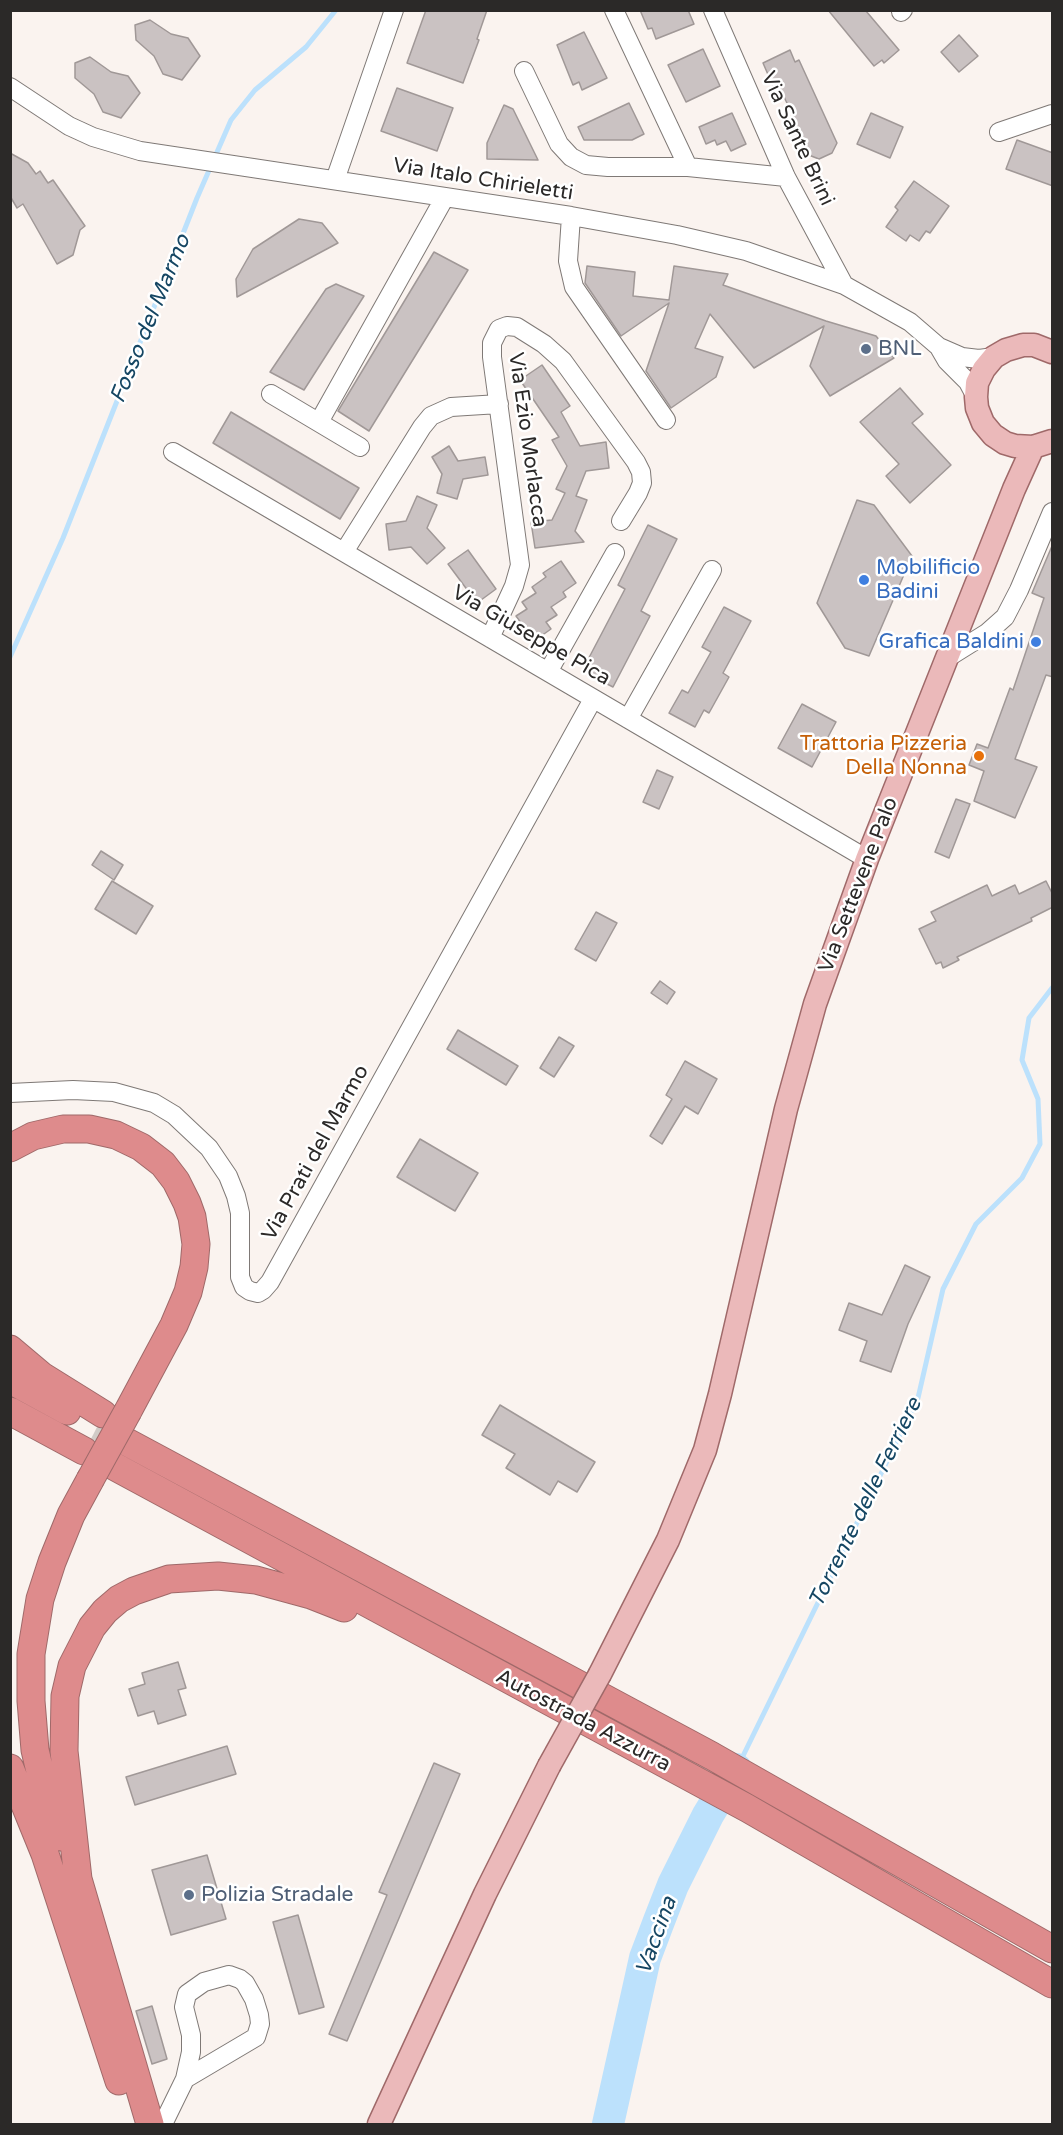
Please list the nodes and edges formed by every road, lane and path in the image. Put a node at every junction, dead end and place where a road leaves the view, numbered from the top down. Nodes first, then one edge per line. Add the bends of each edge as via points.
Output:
1 (394, 10) edge
2 (614, 10) edge
3 (713, 10) edge
4 (524, 71) dead end
5 (10, 87) edge
6 (1053, 114) edge
7 (999, 132) dead end
8 (688, 167) junction
9 (786, 177) junction
10 (335, 180) junction
11 (445, 197) junction
12 (571, 216) junction
13 (844, 285) junction
14 (939, 347) junction
15 (1051, 348) edge
16 (994, 357) junction
17 (271, 394) dead end
18 (976, 397) junction
19 (499, 404) junction
20 (666, 420) dead end
21 (319, 422) junction
22 (1005, 443) junction
23 (1043, 444) edge
24 (360, 447) dead end
25 (172, 452) dead end
26 (1014, 489) junction
27 (1053, 512) edge
28 (621, 521) dead end
29 (344, 552) junction
30 (615, 553) dead end
31 (712, 570) dead end
32 (490, 638) junction
33 (947, 658) junction
34 (548, 672) junction
35 (593, 699) junction
36 (628, 719) junction
37 (867, 860) junction
38 (10, 1093) edge
39 (10, 1148) edge
40 (10, 1160) edge
41 (10, 1349) edge
42 (10, 1380) edge
43 (10, 1411) edge
44 (118, 1418) junction
45 (92, 1467) junction
46 (542, 1699) junction
47 (10, 1768) edge
48 (45, 1854) junction
49 (79, 1882) junction
50 (1053, 1949) edge
51 (1053, 1984) edge
52 (185, 2079) junction
53 (133, 2124) edge
54 (150, 2124) edge
55 (163, 2124) edge
56 (379, 2124) edge

1 - 10 street
2 - 8 street
3 - 9 street, Via Sante Brini
4 - 8 street via 557,140 576,160 600,167
5 - 10 street, Via Italo Chirieletti via 61,122 122,147
6 - 7 street
8 - 9 street
9 - 13 street, Via Sante Brini
10 - 11 street, Via Italo Chirieletti
11 - 12 street, Via Italo Chirieletti
11 - 21 street
12 - 13 street, Via Italo Chirieletti via 723,245
12 - 20 street via 567,261 574,287
13 - 14 street, Via Italo Chirieletti via 910,322
14 - 16 street via 962,357
14 - 18 street
15 - 16 main road via 1023,345
16 - 18 main road via 984,369
17 - 21 street
18 - 22 main road via 983,423
19 - 28 street, Via Ezio Morlacca via 492,343 499,329 513,326 544,344 563,361 639,467 640,490
19 - 29 street via 451,407 431,416
19 - 32 street, Via Ezio Morlacca via 520,565
21 - 24 street
22 - 23 main road
22 - 26 main road
23 - 26 main road, Via Settevene Palo
25 - 29 street, Via Giuseppe Pica
26 - 33 main road, Via Settevene Palo
27 - 33 street via 1005,617
29 - 32 street, Via Giuseppe Pica
30 - 34 street
31 - 36 street
32 - 34 street, Via Giuseppe Pica
33 - 37 main road, Via Settevene Palo
34 - 35 street, Via Giuseppe Pica
35 - 36 street, Via Giuseppe Pica
35 - 38 street, Via Prati del Marmo via 263,1290 250,1291 240,1277 240,1213 228,1176 209,1148 174,1115 154,1103 114,1092
36 - 37 street, Via Giuseppe Pica
37 - 56 main road, Via Settevene Palo, bridge via 807,1031 705,1450 668,1540 485,1894
39 - 44 highway via 33,1136 63,1129 116,1135 141,1147 162,1164 187,1203 196,1244 188,1292 174,1325
40 - 44 highway via 54,1139 99,1139 144,1160 174,1196 185,1230 184,1272 176,1300
41 - 44 highway via 42,1376
42 - 44 highway
43 - 45 highway, Autostrada Azzurra
44 - 45 highway
44 - 50 highway, Autostrada Azzurra via 391,1573 462,1622 712,1756
45 - 46 highway, Autostrada Azzurra
45 - 48 highway via 57,1523 42,1562 24,1638 24,1716
45 - 49 highway via 46,1578 30,1666 37,1758
46 - 49 highway via 472,1674 340,1606 288,1587 218,1576 183,1577 145,1586 119,1599 98,1618 80,1649 67,1684 65,1764
46 - 51 highway, Autostrada Azzurra via 747,1808
47 - 48 highway
48 - 53 highway
49 - 54 highway
52 - 52 street via 256,2037 259,2015 240,1978 229,1975 204,1982 187,1994 184,2007 192,2043
52 - 55 street

